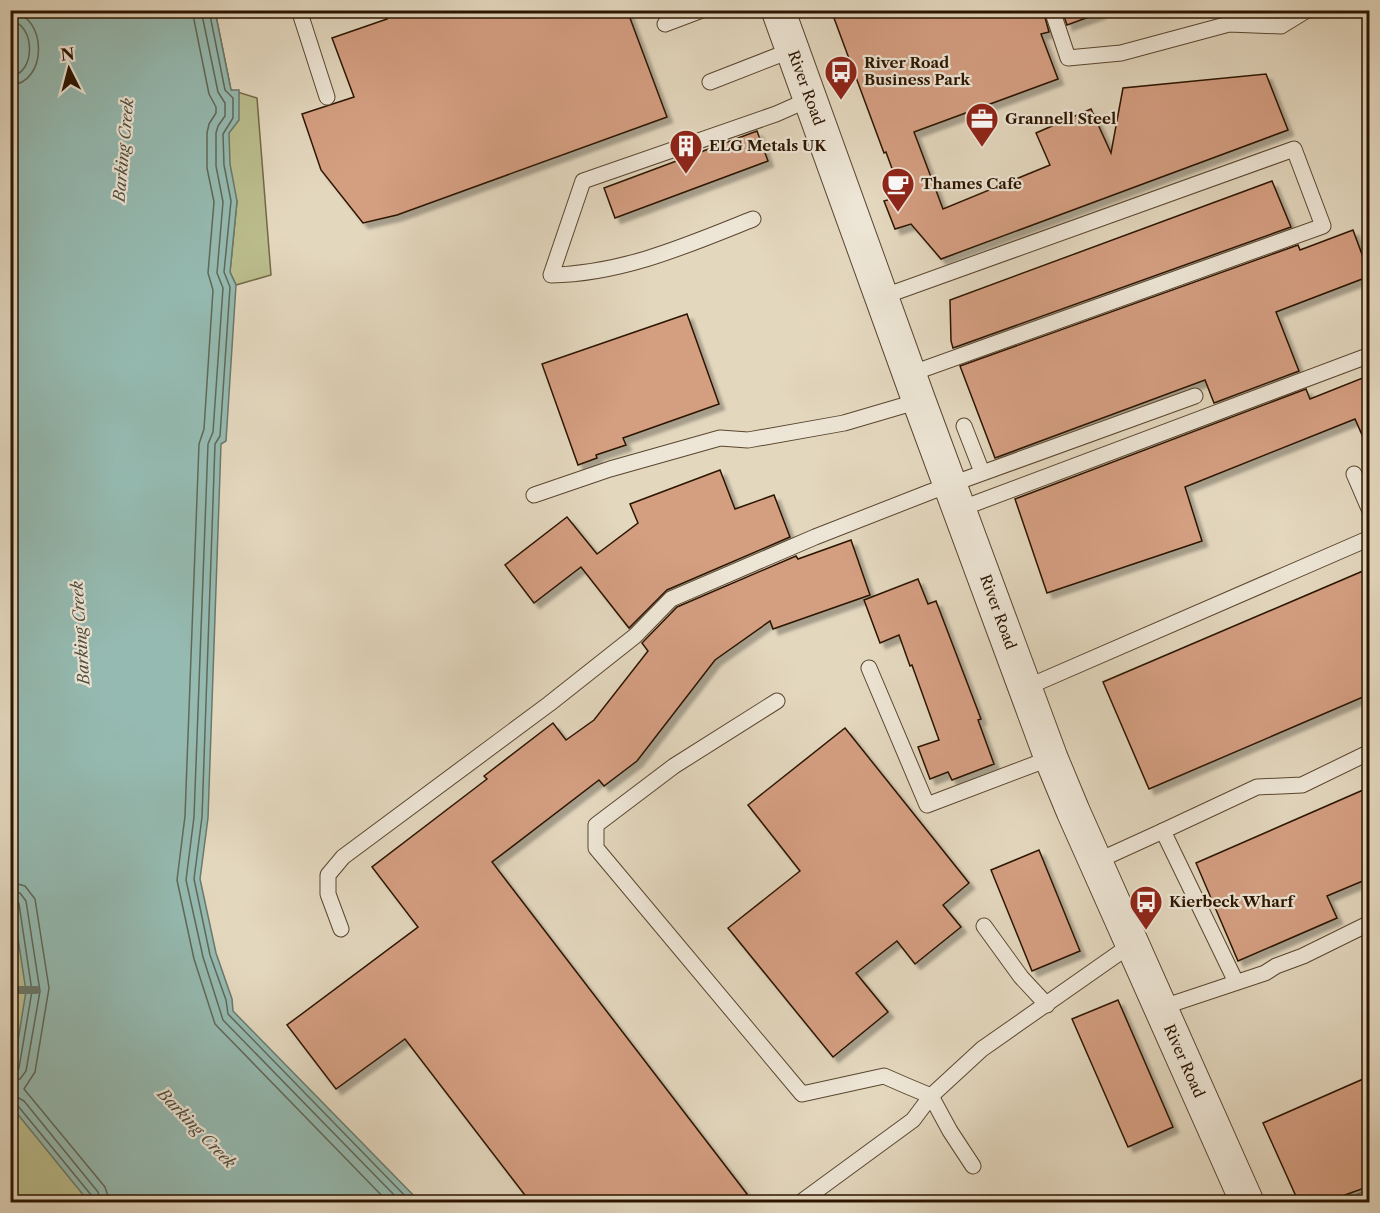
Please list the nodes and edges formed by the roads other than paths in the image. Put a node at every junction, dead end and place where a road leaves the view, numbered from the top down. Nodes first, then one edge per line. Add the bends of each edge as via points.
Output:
1 (299, 10) edge
2 (702, 10) edge
3 (778, 10) edge
4 (1052, 10) edge
5 (1307, 10) edge
6 (665, 24) dead end
7 (792, 50) junction
8 (710, 82) dead end
9 (327, 97) dead end
10 (810, 99) junction
11 (753, 219) dead end
12 (882, 297) junction
13 (1370, 355) edge
14 (915, 388) junction
15 (1195, 396) dead end
16 (964, 426) dead end
17 (982, 472) junction
18 (1354, 474) dead end
19 (534, 495) dead end
20 (955, 497) junction
21 (1370, 511) edge
22 (1370, 538) edge
23 (869, 668) dead end
24 (1025, 688) junction
25 (777, 701) dead end
26 (1370, 753) edge
27 (1052, 758) junction
28 (1163, 831) junction
29 (1095, 862) junction
30 (1370, 923) edge
31 (984, 926) dead end
32 (341, 928) dead end
33 (1132, 944) junction
34 (1236, 982) junction
35 (1047, 1005) junction
36 (1160, 1008) junction
37 (931, 1096) junction
38 (973, 1166) dead end
39 (1370, 1198) edge
40 (801, 1203) edge
41 (1247, 1203) edge
42 (1359, 1203) edge

1 - 9 lane
2 - 6 lane
3 - 7 street, River Road
4 - 5 lane via 1068,58 1121,53 1229,24 1281,26
7 - 8 lane
7 - 10 street, River Road
10 - 11 lane via 583,181 551,275 658,257
10 - 12 street, River Road
12 - 14 street, River Road
12 - 14 lane via 1294,149 1323,226
13 - 20 lane
14 - 19 lane via 844,423 748,440 720,438
14 - 20 street, River Road
15 - 17 lane
16 - 17 lane
17 - 20 lane
18 - 21 lane
20 - 24 street, River Road
20 - 32 lane via 815,537 671,599 635,636 549,704 343,857 328,875 328,894
22 - 24 lane
23 - 27 lane via 927,805
24 - 27 street, River Road
25 - 37 lane via 674,766 596,825 596,848 802,1094 884,1076
26 - 28 lane via 1302,785 1257,787
27 - 29 street, River Road
28 - 29 lane
28 - 34 lane
29 - 33 street, River Road
30 - 34 lane via 1265,973
31 - 35 lane
33 - 35 lane
33 - 36 street, River Road
34 - 36 lane
35 - 37 lane via 982,1049
36 - 41 street, River Road
37 - 38 lane
37 - 40 lane via 913,1120
39 - 42 lane

